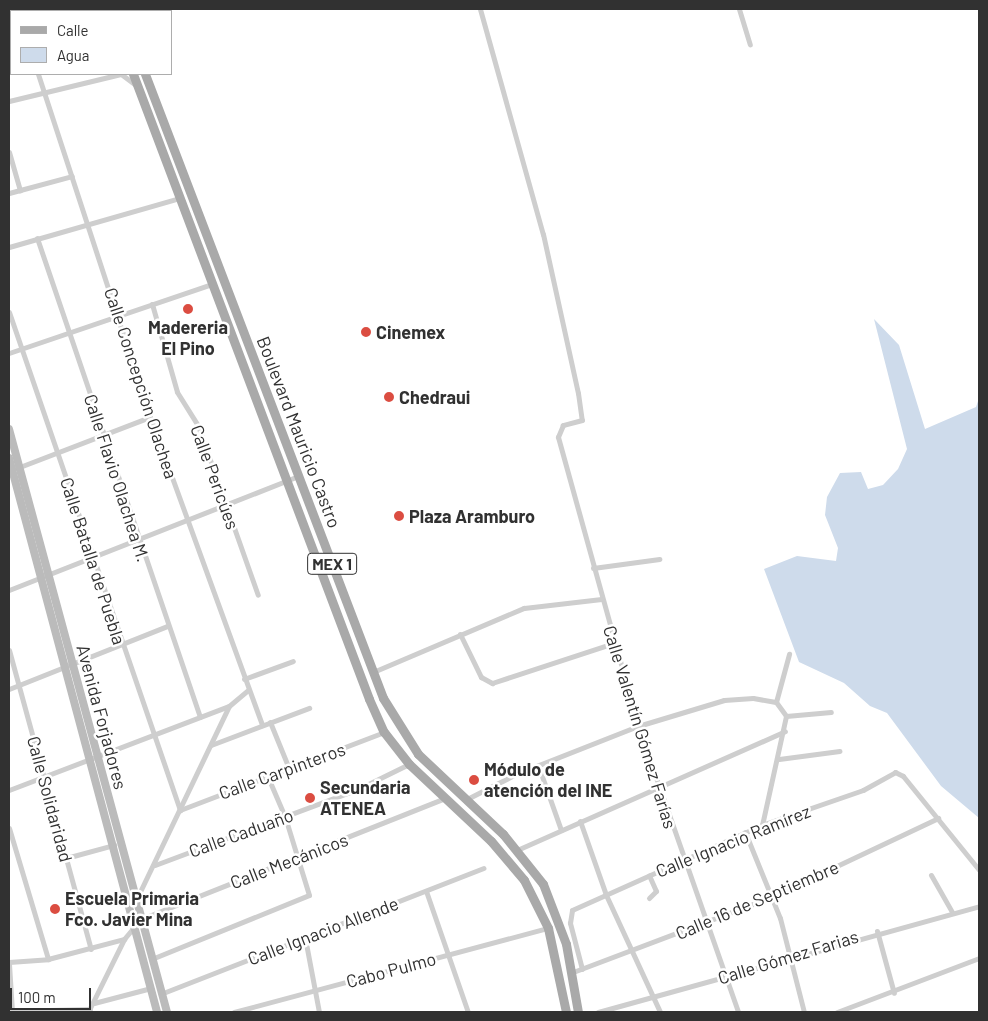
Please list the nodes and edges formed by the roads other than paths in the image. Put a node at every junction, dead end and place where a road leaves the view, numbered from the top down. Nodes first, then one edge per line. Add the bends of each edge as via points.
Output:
1 (480, 9) edge
2 (739, 9) edge
3 (750, 44) dead end
4 (38, 75) edge
5 (117, 75) edge
6 (122, 75) edge
7 (133, 75) edge
8 (145, 75) edge
9 (137, 86) junction
10 (43, 92) junction
11 (9, 101) edge
12 (9, 152) edge
13 (72, 176) junction
14 (20, 190) junction
15 (9, 193) edge
16 (180, 198) junction
17 (88, 224) junction
18 (37, 238) junction
19 (9, 247) edge
20 (212, 284) junction
21 (152, 304) junction
22 (9, 312) edge
23 (119, 316) junction
24 (70, 332) junction
25 (20, 349) junction
26 (9, 353) edge
27 (150, 417) junction
28 (9, 429) edge
29 (103, 436) junction
30 (57, 454) junction
31 (9, 458) edge
32 (13, 469) edge
33 (298, 476) junction
34 (286, 481) junction
35 (225, 505) junction
36 (187, 520) junction
37 (137, 540) junction
38 (93, 557) junction
39 (659, 559) dead end
40 (593, 568) junction
41 (45, 576) junction
42 (9, 590) edge
43 (258, 595) dead end
44 (601, 599) junction
45 (168, 626) junction
46 (345, 634) junction
47 (460, 634) junction
48 (614, 642) junction
49 (122, 645) junction
50 (9, 650) edge
51 (365, 650) junction
52 (789, 654) dead end
53 (293, 661) dead end
54 (69, 666) junction
55 (373, 672) junction
56 (244, 679) junction
57 (18, 685) junction
58 (9, 689) edge
59 (248, 690) junction
60 (776, 702) junction
61 (229, 706) junction
62 (310, 708) dead end
63 (831, 712) dead end
64 (786, 716) junction
65 (200, 717) junction
66 (270, 722) junction
67 (262, 726) junction
68 (638, 726) junction
69 (785, 731) junction
70 (384, 732) junction
71 (151, 736) junction
72 (211, 745) junction
73 (839, 750) dead end
74 (94, 758) junction
75 (779, 758) junction
76 (409, 764) junction
77 (288, 766) junction
78 (538, 766) junction
79 (267, 774) junction
80 (44, 776) junction
81 (658, 784) junction
82 (9, 790) edge
83 (443, 799) junction
84 (465, 800) junction
85 (180, 810) junction
86 (285, 817) junction
87 (938, 818) junction
88 (580, 821) junction
89 (762, 825) junction
90 (9, 828) edge
91 (561, 830) junction
92 (745, 832) junction
93 (115, 845) junction
94 (517, 850) junction
95 (66, 858) junction
96 (298, 858) junction
97 (682, 860) junction
98 (155, 865) junction
99 (484, 868) dead end
100 (979, 870) edge
101 (649, 875) junction
102 (931, 875) dead end
103 (426, 891) junction
104 (606, 895) junction
105 (771, 897) junction
106 (649, 898) dead end
107 (136, 900) junction
108 (979, 906) edge
109 (952, 912) junction
110 (138, 921) junction
111 (704, 924) junction
112 (548, 928) junction
113 (877, 931) junction
114 (305, 938) junction
115 (124, 939) junction
116 (91, 949) junction
117 (633, 951) junction
118 (449, 955) junction
119 (792, 957) junction
120 (154, 958) junction
121 (979, 958) edge
122 (48, 959) junction
123 (9, 963) edge
124 (582, 969) junction
125 (573, 972) junction
126 (725, 976) junction
127 (151, 988) junction
128 (315, 991) junction
129 (163, 993) junction
130 (894, 993) junction
131 (654, 996) junction
132 (94, 1003) junction
133 (851, 1009) edge
134 (11, 1011) edge
135 (89, 1011) edge
136 (157, 1012) edge
137 (167, 1012) edge
138 (234, 1012) edge
139 (319, 1012) edge
140 (468, 1012) edge
141 (566, 1012) edge
142 (578, 1012) edge
143 (598, 1012) edge
144 (660, 1012) edge
145 (738, 1012) edge
146 (804, 1012) edge
147 (837, 1012) edge

1 - 40 street, Calle Valentín Gómez Farías via 543,234 578,393 582,420 563,425 558,437
2 - 3 street
4 - 10 street, Calle Concepción Olachea
5 - 10 street
6 - 9 street
7 - 9 main road, Boulevard Mauricio Castro / MEX 1
8 - 33 main road, Boulevard Mauricio Castro / MEX 1
9 - 16 main road, Boulevard Mauricio Castro / MEX 1
10 - 11 street
10 - 13 street, Calle Concepción Olachea
12 - 14 street
13 - 14 street
13 - 17 street, Calle Concepción Olachea
14 - 15 street
16 - 17 street
16 - 20 main road, Boulevard Mauricio Castro / MEX 1
17 - 18 street
17 - 23 street, Calle Concepción Olachea
18 - 19 street
18 - 24 street, Calle Flavio Olachea M.
20 - 21 street
20 - 34 main road, Boulevard Mauricio Castro / MEX 1
21 - 23 street
21 - 35 street, Calle Pericúes via 177,392 198,426
22 - 25 street, Calle Batalla de Puebla
23 - 24 street
23 - 27 street, Calle Concepción Olachea
24 - 25 street
24 - 29 street, Calle Flavio Olachea M.
25 - 26 street
25 - 30 street, Calle Batalla de Puebla
27 - 29 street
27 - 36 street, Calle Concepción Olachea
28 - 32 main road, Avenida Forjadores
29 - 30 street
29 - 37 street, Calle Flavio Olachea M.
30 - 32 street
30 - 38 street, Calle Batalla de Puebla
31 - 32 main road, Avenida Forjadores
32 - 41 main road, Avenida Forjadores
33 - 34 street
33 - 51 main road, Boulevard Mauricio Castro / MEX 1
34 - 35 street
34 - 46 main road, Boulevard Mauricio Castro / MEX 1
35 - 36 street
35 - 43 street, Calle Pericúes
36 - 37 street
36 - 56 street, Calle Concepción Olachea
37 - 38 street
37 - 45 street, Calle Flavio Olachea M.
38 - 41 street
38 - 49 street, Calle Batalla de Puebla
39 - 40 street
40 - 44 street, Calle Valentín Gómez Farías
41 - 42 street
41 - 54 main road, Avenida Forjadores
44 - 47 street via 534,605
44 - 48 street, Calle Valentín Gómez Farías
45 - 49 street
45 - 65 street, Calle Flavio Olachea M.
46 - 51 main road
46 - 70 main road, Boulevard Mauricio Castro / MEX 1
47 - 48 street via 481,677 498,683
47 - 55 street
48 - 68 street, Calle Valentín Gómez Farías
49 - 54 street
49 - 71 street, Calle Batalla de Puebla
50 - 57 street, Calle Solidaridad
51 - 55 main road, Boulevard Mauricio Castro / MEX 1
52 - 60 street
53 - 56 street
54 - 57 street
54 - 74 main road, Avenida Forjadores
55 - 84 main road, Boulevard Mauricio Castro / MEX 1 via 406,739
56 - 59 street, Calle Concepción Olachea
57 - 58 street
57 - 80 street, Calle Solidaridad
59 - 61 street
59 - 67 street, Calle Concepción Olachea
60 - 64 street
60 - 68 street via 730,698
61 - 65 street
61 - 72 street
62 - 66 street
63 - 64 street
64 - 69 street
65 - 71 street
66 - 67 street
66 - 77 street
67 - 72 street
68 - 78 street
68 - 81 street, Calle Valentín Gómez Farías
69 - 75 street
69 - 81 street
70 - 76 main road, Boulevard Mauricio Castro / MEX 1
70 - 77 street, Calle Carpinteros
71 - 74 street
71 - 85 street, Calle Batalla de Puebla
72 - 85 street
73 - 75 street
74 - 80 street
74 - 93 main road, Avenida Forjadores
74 - 107 main road, Avenida Forjadores
75 - 89 street
76 - 83 main road, Boulevard Mauricio Castro / MEX 1
76 - 86 street, Calle Caduaño
77 - 79 street, Calle Carpinteros
78 - 84 street
78 - 91 street
79 - 85 street, Calle Carpinteros
79 - 86 street
80 - 82 street
80 - 95 street, Calle Solidaridad
81 - 88 street
81 - 97 street, Calle Valentín Gómez Farías
83 - 96 street, Calle Mecánicos
83 - 112 main road, Boulevard Mauricio Castro / MEX 1 via 512,863
84 - 94 main road, Boulevard Mauricio Castro / MEX 1
85 - 98 street
86 - 96 street
86 - 98 street, Calle Caduaño
87 - 89 street, Calle Ignacio Ramírez via 898,772 853,795
87 - 100 street
87 - 105 street, Calle 16 de Septiembre
88 - 91 street
88 - 104 street
89 - 92 street, Calle Ignacio Ramírez
90 - 122 street
91 - 94 street
92 - 97 street, Calle Ignacio Ramírez
92 - 105 street
93 - 95 street
93 - 110 main road, Avenida Forjadores
94 - 125 main road, Boulevard Mauricio Castro / MEX 1 via 552,902
95 - 116 street, Calle Solidaridad
96 - 110 street, Calle Mecánicos
96 - 120 street via 309,888 307,897
97 - 101 street, Calle Ignacio Ramírez
97 - 111 street, Calle Valentín Gómez Farías
98 - 107 street
99 - 103 street, Calle Ignacio Allende
101 - 104 street, Calle Ignacio Ramírez
101 - 106 street via 656,891
102 - 109 street
103 - 114 street, Calle Ignacio Allende
103 - 118 street
104 - 117 street
104 - 124 street, Calle Ignacio Ramírez via 570,912
105 - 111 street, Calle 16 de Septiembre
105 - 119 street
107 - 110 main road, Avenida Forjadores
108 - 109 street, Calle Gómez Farias
109 - 113 street, Calle Gómez Farias
110 - 115 street
110 - 120 main road, Avenida Forjadores
110 - 127 main road, Avenida Forjadores
111 - 117 street, Calle 16 de Septiembre
111 - 126 street, Calle Valentín Gómez Farías
112 - 118 street, Cabo Pulmo
112 - 141 main road, Boulevard Mauricio Castro / MEX 1
113 - 119 street, Calle Gómez Farias
113 - 130 street
114 - 128 street
114 - 129 street, Calle Ignacio Allende
115 - 116 street
115 - 132 street
116 - 122 street
117 - 124 street, Calle 16 de Septiembre
117 - 131 street
118 - 128 street, Cabo Pulmo
118 - 140 street
119 - 126 street, Calle Gómez Farias
119 - 146 street
120 - 129 main road, Avenida Forjadores
121 - 130 street
122 - 123 street
123 - 134 street
124 - 125 street, Calle 16 de Septiembre
125 - 142 main road, Boulevard Mauricio Castro / MEX 1
126 - 131 street, Calle Gómez Farias
126 - 145 street, Calle Valentín Gómez Farías
127 - 132 street
127 - 136 main road, Avenida Forjadores
128 - 138 street, Cabo Pulmo
128 - 139 street
129 - 137 main road, Avenida Forjadores
130 - 133 street
131 - 143 street, Calle Gómez Farias
131 - 144 street
132 - 135 street
133 - 147 street
134 - 135 street

